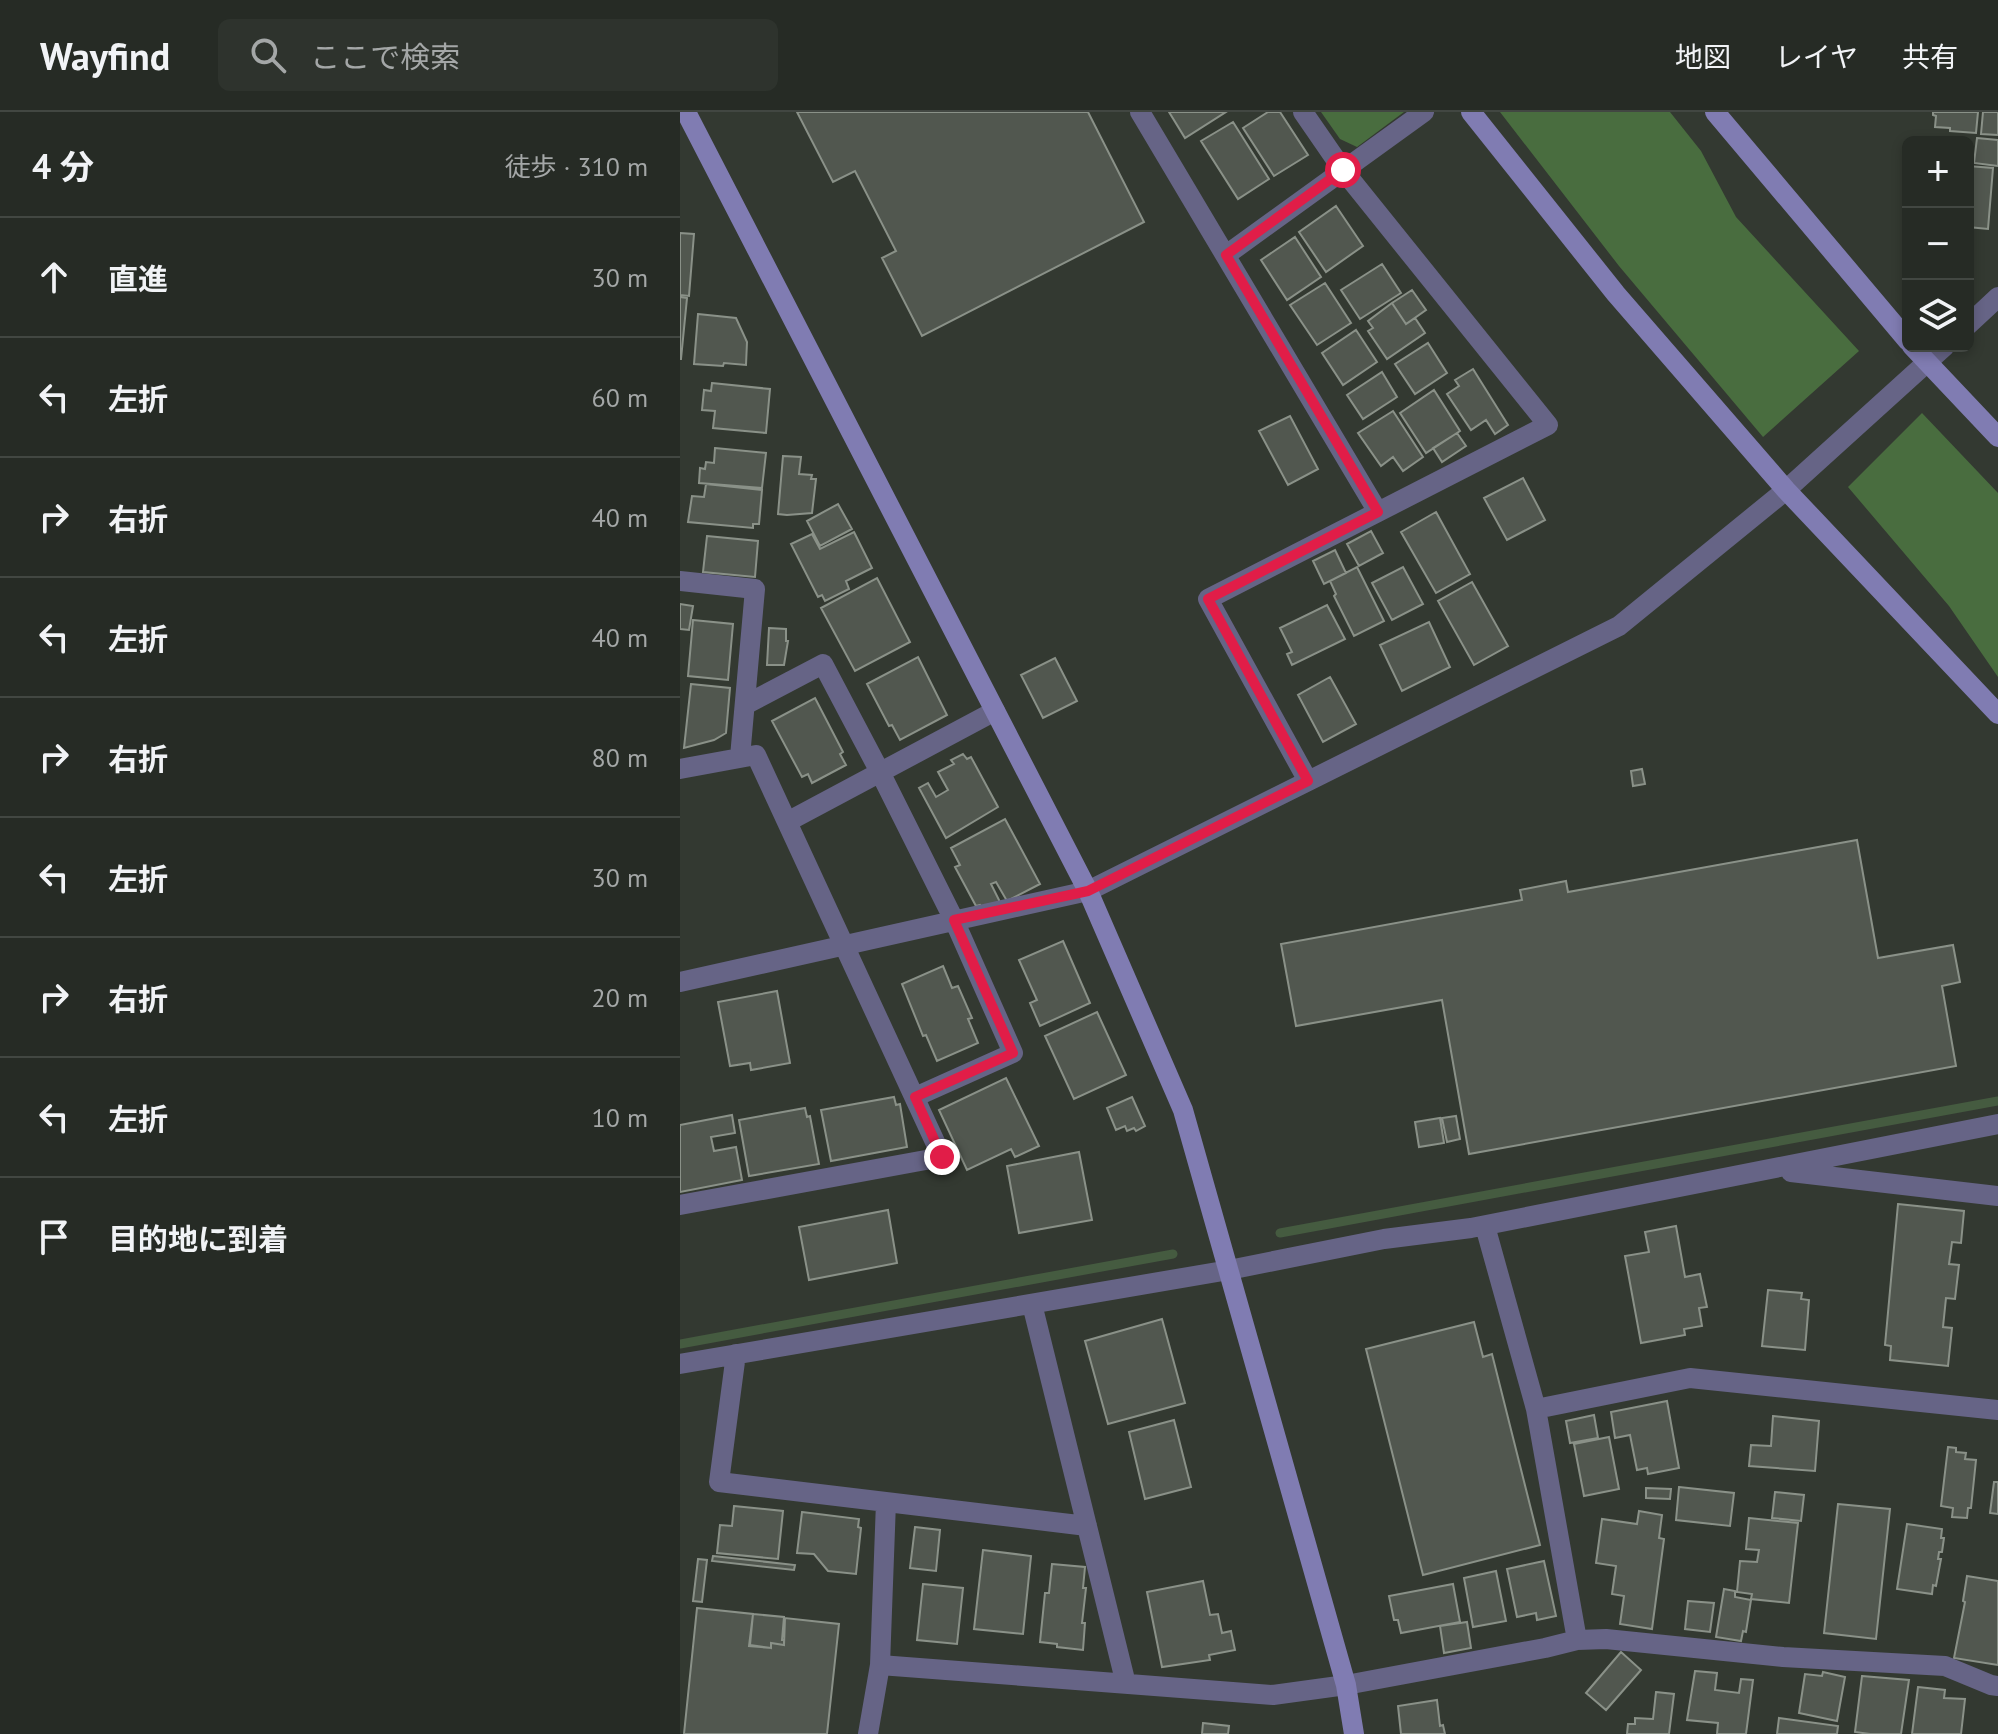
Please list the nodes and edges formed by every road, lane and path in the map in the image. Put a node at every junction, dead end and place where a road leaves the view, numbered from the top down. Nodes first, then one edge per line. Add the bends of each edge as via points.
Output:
1 (686, 112) edge
2 (1140, 112) edge
3 (1303, 112) edge
4 (1424, 112) edge
5 (1471, 112) edge
6 (1715, 112) edge
7 (1343, 170) junction
8 (1226, 255) junction
9 (1998, 297) edge
10 (1974, 319) edge
11 (1902, 334) edge
12 (1917, 352) edge
13 (1939, 352) edge
14 (1927, 363) junction
15 (1998, 437) edge
16 (1786, 490) junction
17 (1378, 512) junction
18 (680, 581) edge
19 (745, 705) junction
20 (995, 711) junction
21 (1998, 714) edge
22 (740, 757) junction
23 (680, 769) edge
24 (880, 772) junction
25 (1308, 781) junction
26 (787, 822) junction
27 (1088, 891) junction
28 (954, 920) junction
29 (845, 945) junction
30 (680, 982) edge
31 (915, 1097) junction
32 (1998, 1124) edge
33 (1771, 1169) junction
34 (1998, 1196) edge
35 (680, 1205) edge
36 (1485, 1226) junction
37 (1229, 1270) junction
38 (1032, 1304) junction
39 (736, 1354) junction
40 (680, 1364) edge
41 (1536, 1409) junction
42 (1998, 1410) edge
43 (886, 1502) junction
44 (1087, 1526) junction
45 (1577, 1640) junction
46 (880, 1665) junction
47 (1126, 1684) junction
48 (1346, 1685) junction
49 (1998, 1686) edge
50 (868, 1734) edge
51 (1354, 1734) edge

1 - 20 street
2 - 8 street
3 - 7 street
4 - 7 street
5 - 16 street via 1616,294
6 - 11 street
7 - 8 street
7 - 17 street via 1548,425
8 - 17 street
9 - 10 street
12 - 14 street
13 - 14 street
14 - 15 street
14 - 16 street
16 - 21 street
16 - 25 street via 1619,626
17 - 25 street via 1208,599
18 - 19 street via 755,589
19 - 22 street
19 - 24 street via 823,664
20 - 24 street
20 - 27 street
22 - 23 street
22 - 26 street via 756,755
24 - 26 street
24 - 28 street
25 - 27 street
26 - 29 street
27 - 28 street
27 - 37 street via 1183,1110
28 - 29 street
28 - 31 street via 1013,1053
29 - 30 street
29 - 31 street
31 - 35 street via 942,1157
32 - 33 street
33 - 34 street
33 - 36 street
36 - 37 street via 1384,1239
36 - 41 street
37 - 38 street
37 - 48 street
38 - 39 street
38 - 44 street
39 - 40 street
39 - 43 street via 719,1482
41 - 42 street via 1690,1378
41 - 45 street
43 - 44 street
43 - 46 street
44 - 47 street
45 - 48 street
45 - 49 street via 1945,1666
46 - 47 street
46 - 50 street
47 - 48 street via 1273,1695
48 - 51 street

